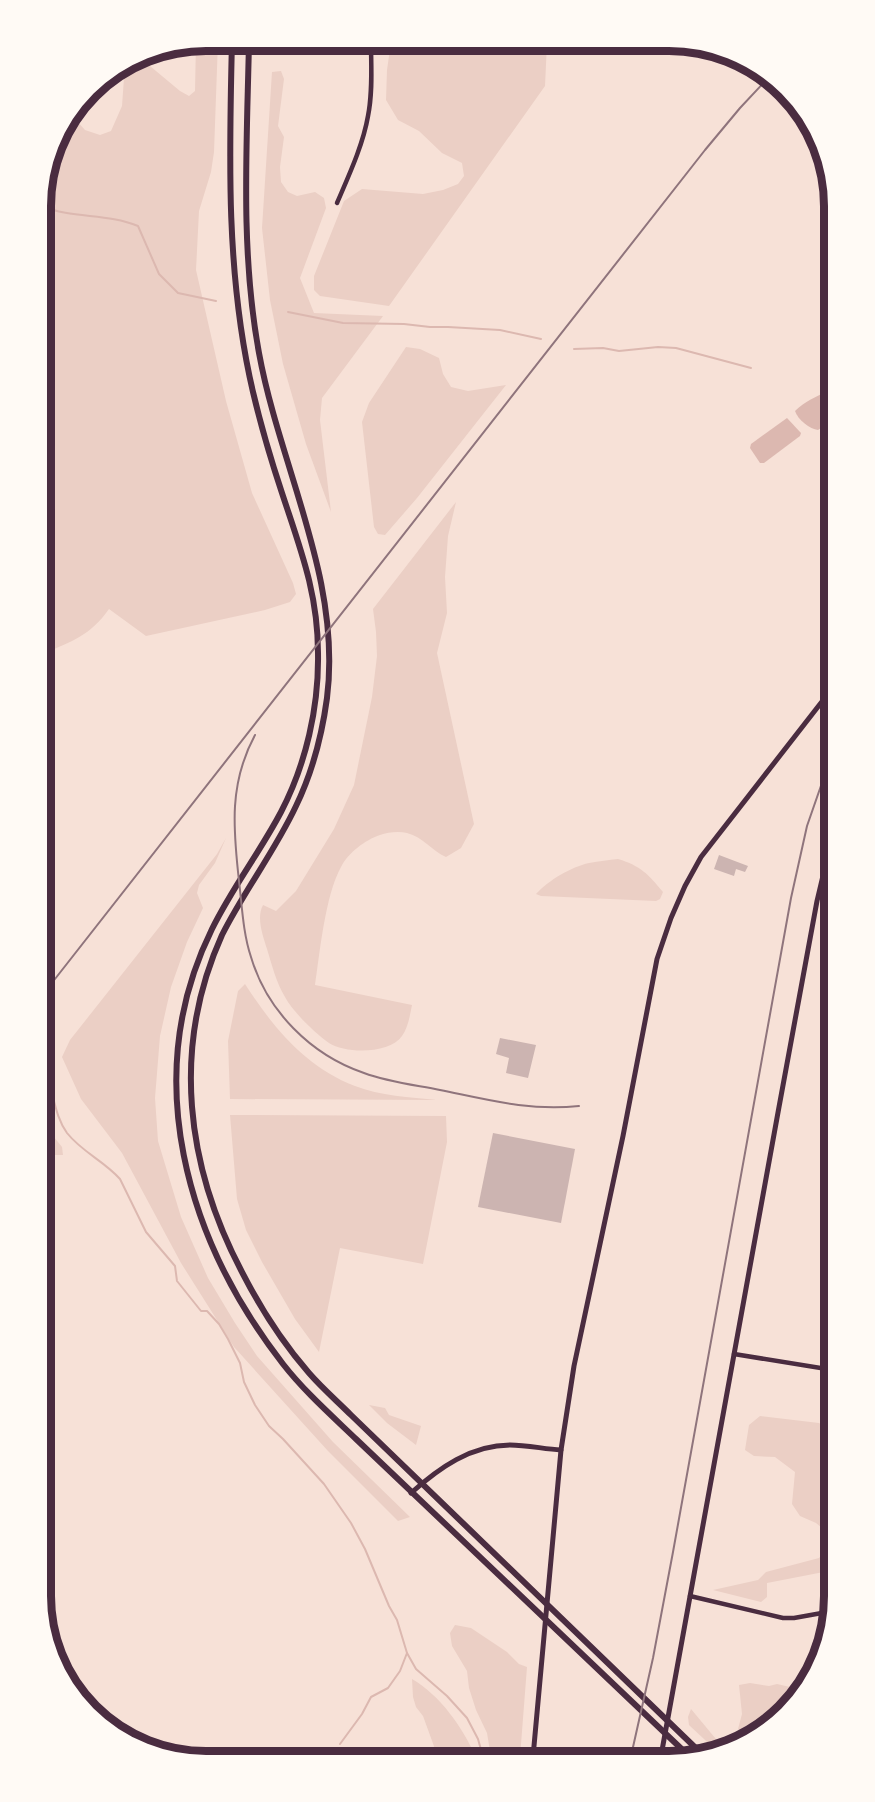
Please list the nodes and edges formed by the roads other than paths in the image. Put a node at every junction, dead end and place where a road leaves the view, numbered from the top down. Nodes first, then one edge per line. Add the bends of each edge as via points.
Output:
1 (232, 51) edge
2 (249, 51) edge
3 (371, 51) edge
4 (337, 203) dead end
5 (824, 699) edge
6 (824, 872) edge
7 (734, 1354) junction
8 (824, 1369) edge
9 (561, 1450) junction
10 (422, 1483) junction
11 (411, 1493) junction
12 (690, 1596) junction
13 (823, 1613) edge
14 (696, 1749) edge
15 (683, 1750) edge
16 (534, 1751) edge
17 (662, 1751) edge

1 - 11 main road via 232,258 238,314 261,423 307,572 318,632 318,671 312,724 283,808 224,908 204,948 187,998 176,1071 177,1118 194,1198 235,1291 286,1367
2 - 10 main road via 246,212 253,314 274,419 318,566 327,622 327,699 310,772 291,817 225,928 213,956 193,1041 191,1112 210,1202 259,1305 329,1394
3 - 4 street via 365,129
5 - 9 street via 701,857 671,918 654,973 574,1366
6 - 7 street
7 - 8 street
7 - 12 street
9 - 10 street via 490,1447 452,1462
9 - 16 street
10 - 11 street
10 - 14 main road
11 - 15 main road
12 - 13 street via 783,1618
12 - 17 street

